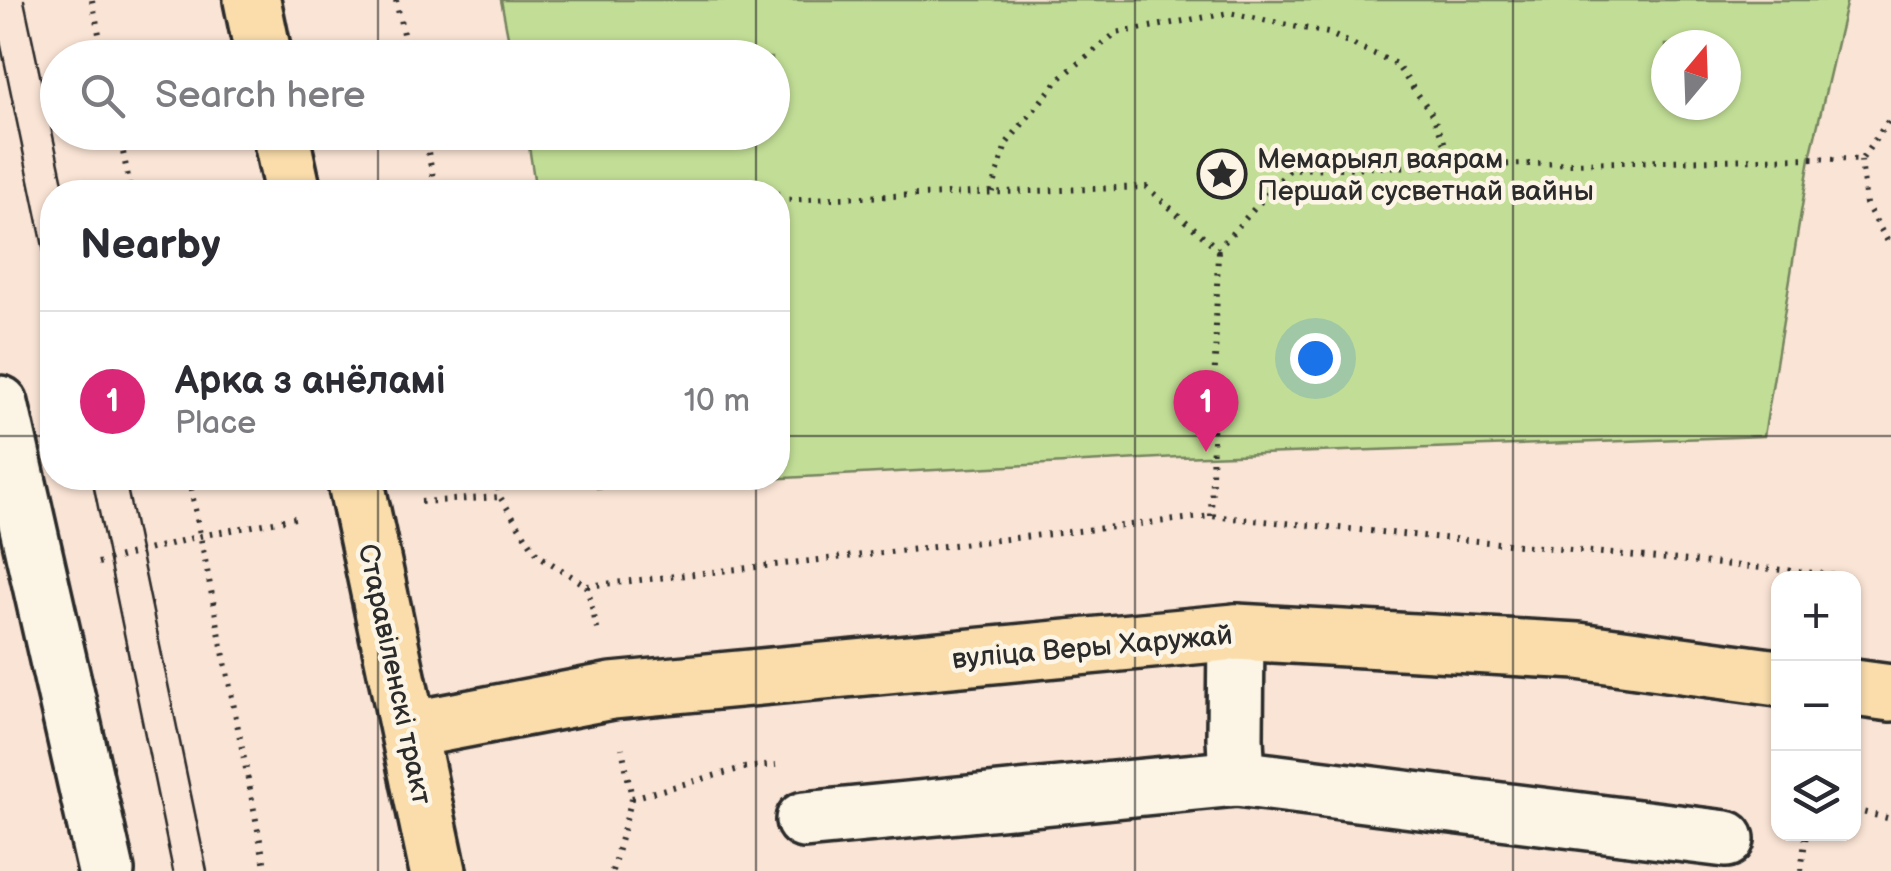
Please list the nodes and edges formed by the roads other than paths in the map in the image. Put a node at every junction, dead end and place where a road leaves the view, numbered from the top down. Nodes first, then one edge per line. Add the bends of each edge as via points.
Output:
1 (252, 0) edge
2 (260, 40) edge
3 (284, 150) edge
4 (290, 180) edge
5 (0, 404) edge
6 (357, 490) edge
7 (1236, 632) junction
8 (1771, 677) edge
9 (1861, 689) edge
10 (1891, 694) edge
11 (409, 730) junction
12 (1238, 778) junction
13 (804, 820) dead end
14 (1726, 840) dead end
15 (106, 871) edge
16 (438, 871) edge

1 - 2 main road
3 - 4 main road
5 - 15 lane
6 - 11 main road, Старавіленскі тракт
7 - 8 main road, вуліца Веры Харужай via 1578,651
7 - 11 main road, вуліца Веры Харужай via 612,691
7 - 12 lane
9 - 10 main road
11 - 16 main road, Старавіленскі тракт
12 - 13 lane
12 - 14 lane

